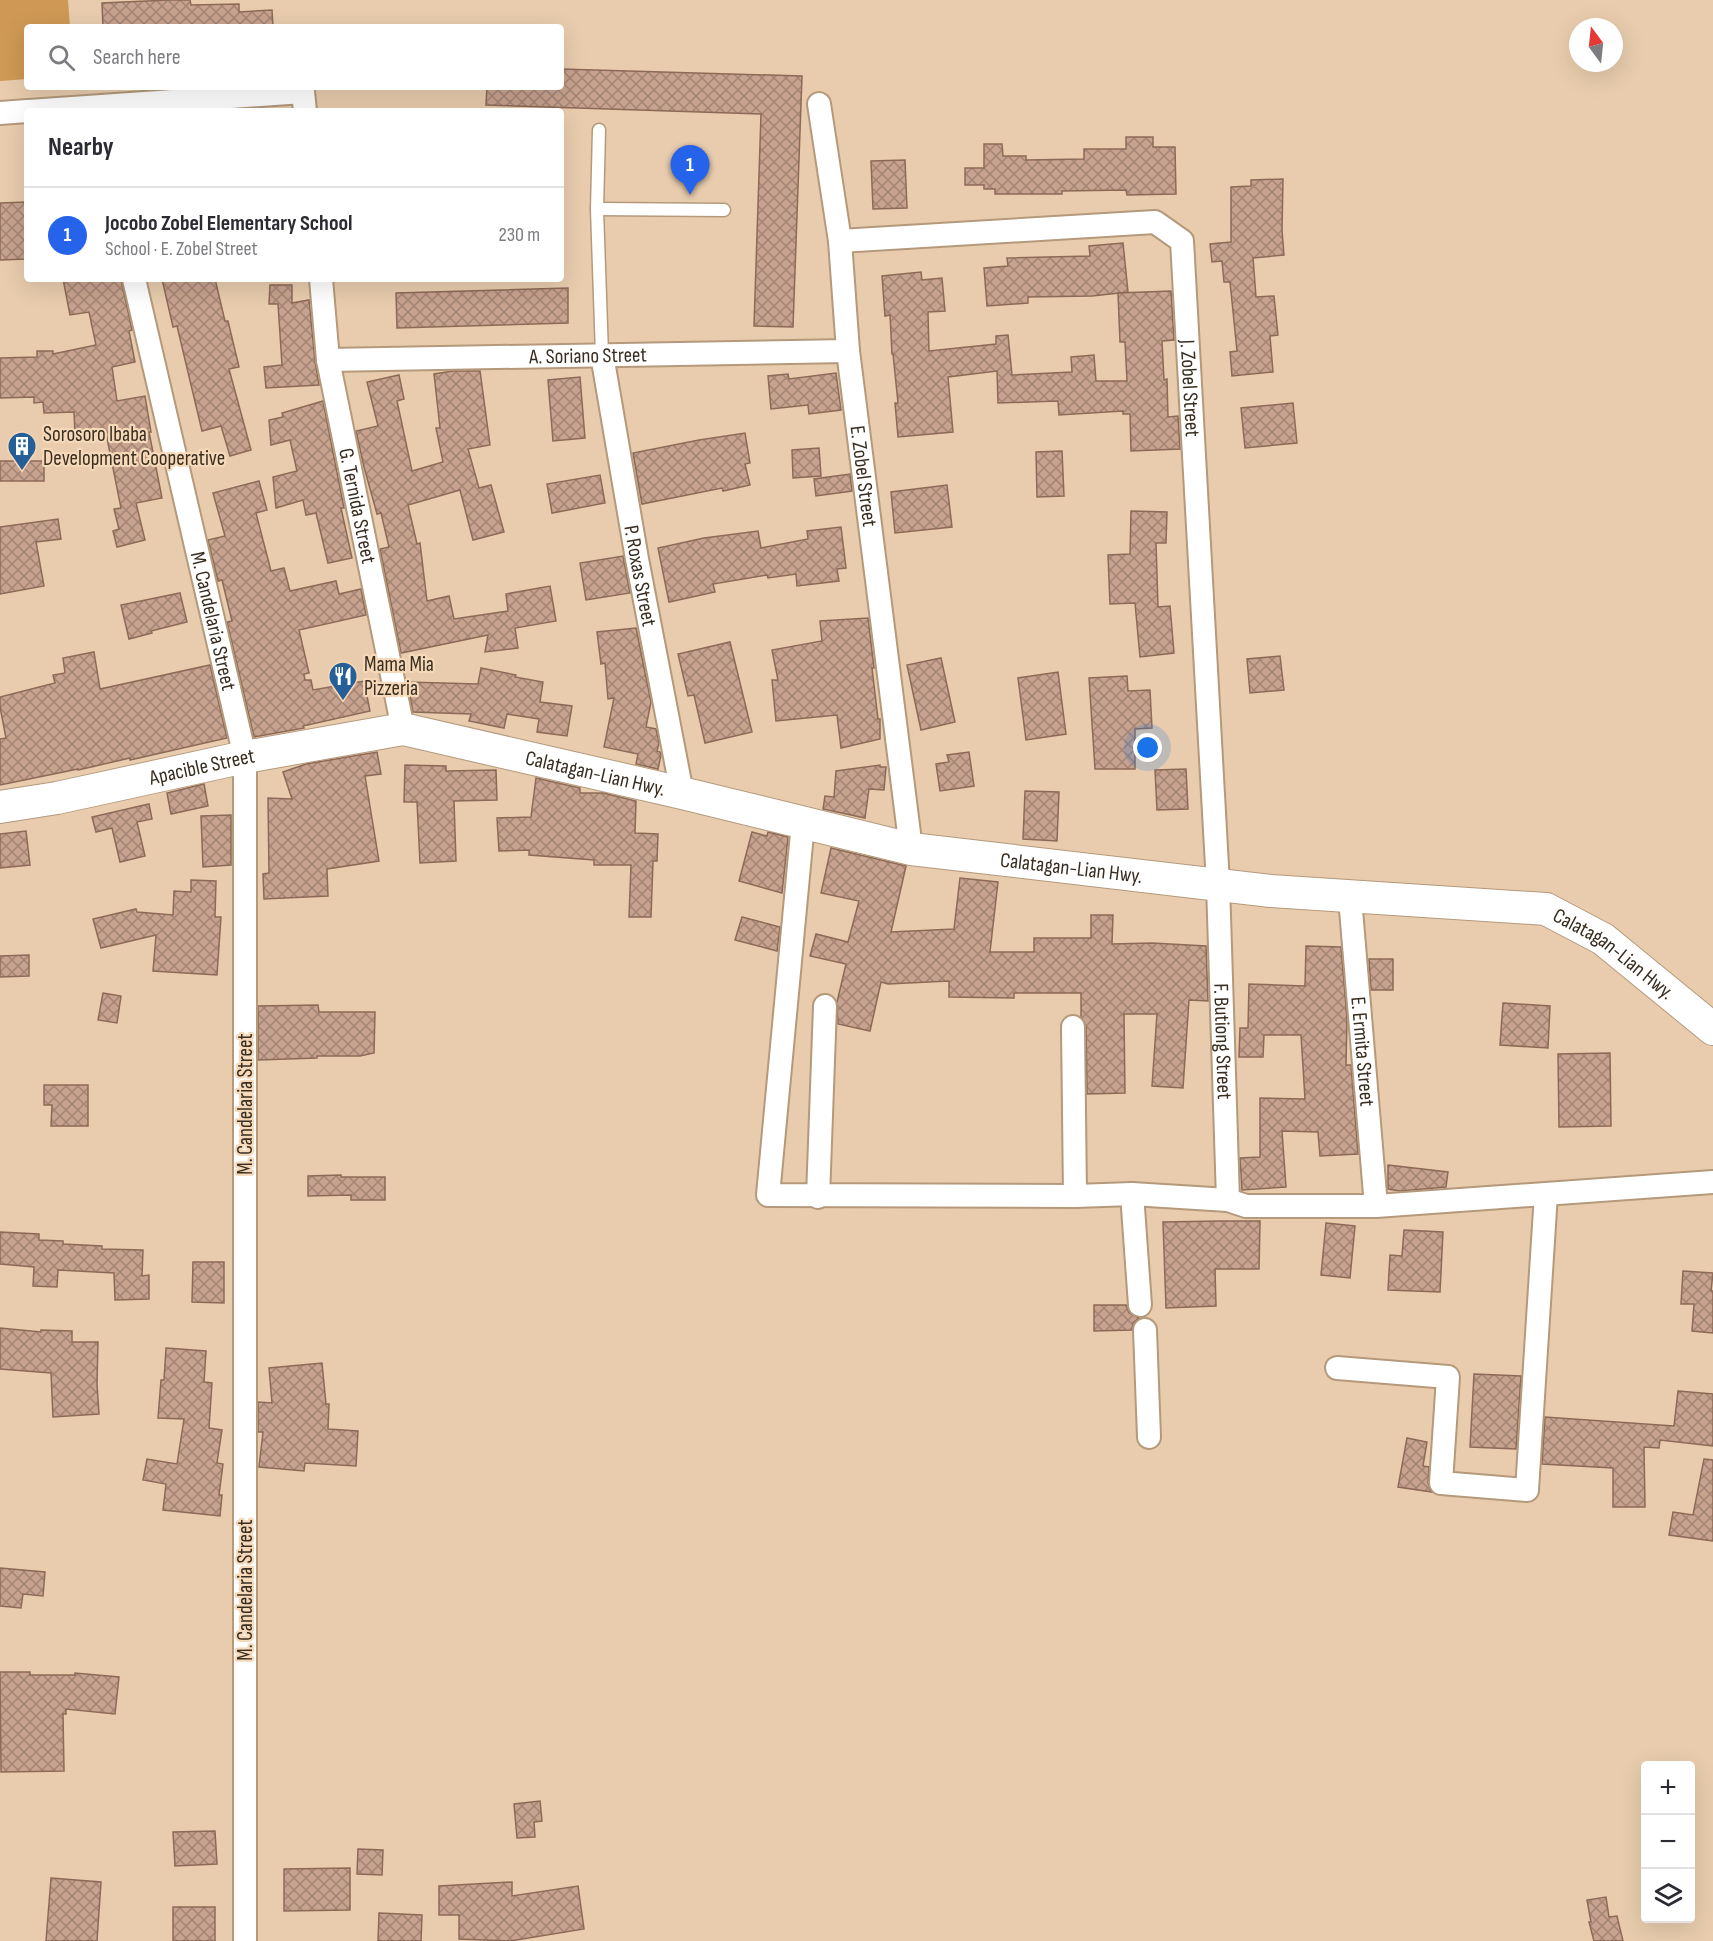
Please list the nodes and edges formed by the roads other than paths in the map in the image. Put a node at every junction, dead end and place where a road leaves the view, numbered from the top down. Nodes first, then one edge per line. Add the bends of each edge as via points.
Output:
1 (304, 101) edge
2 (819, 104) dead end
3 (120, 108) edge
4 (24, 111) edge
5 (0, 113) edge
6 (599, 130) dead end
7 (597, 209) junction
8 (724, 210) dead end
9 (840, 241) junction
10 (135, 282) edge
11 (321, 282) edge
12 (848, 351) junction
13 (602, 355) junction
14 (328, 360) junction
15 (403, 729) junction
16 (245, 757) junction
17 (682, 794) junction
18 (0, 807) edge
19 (803, 823) junction
20 (911, 849) junction
21 (1218, 884) junction
22 (1350, 898) junction
23 (825, 1006) dead end
24 (1073, 1027) dead end
25 (1713, 1029) edge
26 (1713, 1182) edge
27 (1132, 1194) junction
28 (1546, 1194) junction
29 (1075, 1196) junction
30 (818, 1197) junction
31 (1228, 1200) junction
32 (1376, 1206) junction
33 (1140, 1305) dead end
34 (1145, 1330) dead end
35 (1337, 1368) dead end
36 (1149, 1437) dead end
37 (245, 1941) edge

1 - 3 street
2 - 9 street, E. Zobel Street
4 - 5 street
6 - 7 lane
7 - 8 lane
7 - 13 lane
9 - 12 street, E. Zobel Street
9 - 21 street, J. Zobel Street via 1155,222 1182,241
10 - 16 street, M. Candelaria Street
11 - 14 street, G. Ternida Street
12 - 13 street, A. Soriano Street
12 - 20 street, E. Zobel Street
13 - 14 street, A. Soriano Street
13 - 17 street, P. Roxas Street
14 - 15 street, G. Ternida Street
15 - 16 main road, Apacible Street
15 - 17 main road, Calatagan-Lian Hwy.
16 - 18 main road, Apacible Street
16 - 37 street, M. Candelaria Street
17 - 19 main road, Calatagan-Lian Hwy.
19 - 20 main road, Calatagan-Lian Hwy.
19 - 30 street via 768,1195
20 - 21 main road, Calatagan-Lian Hwy.
21 - 22 main road, Calatagan-Lian Hwy.
21 - 31 street, F. Butiong Street
22 - 25 main road, Calatagan-Lian Hwy. via 1546,909 1603,939
22 - 32 street, E. Ermita Street
23 - 30 street
24 - 29 street
26 - 28 street
27 - 29 street
27 - 31 street
27 - 33 street
28 - 32 street
28 - 35 street via 1527,1490 1441,1483 1448,1377
29 - 30 street
31 - 32 street via 1246,1206
34 - 36 street

